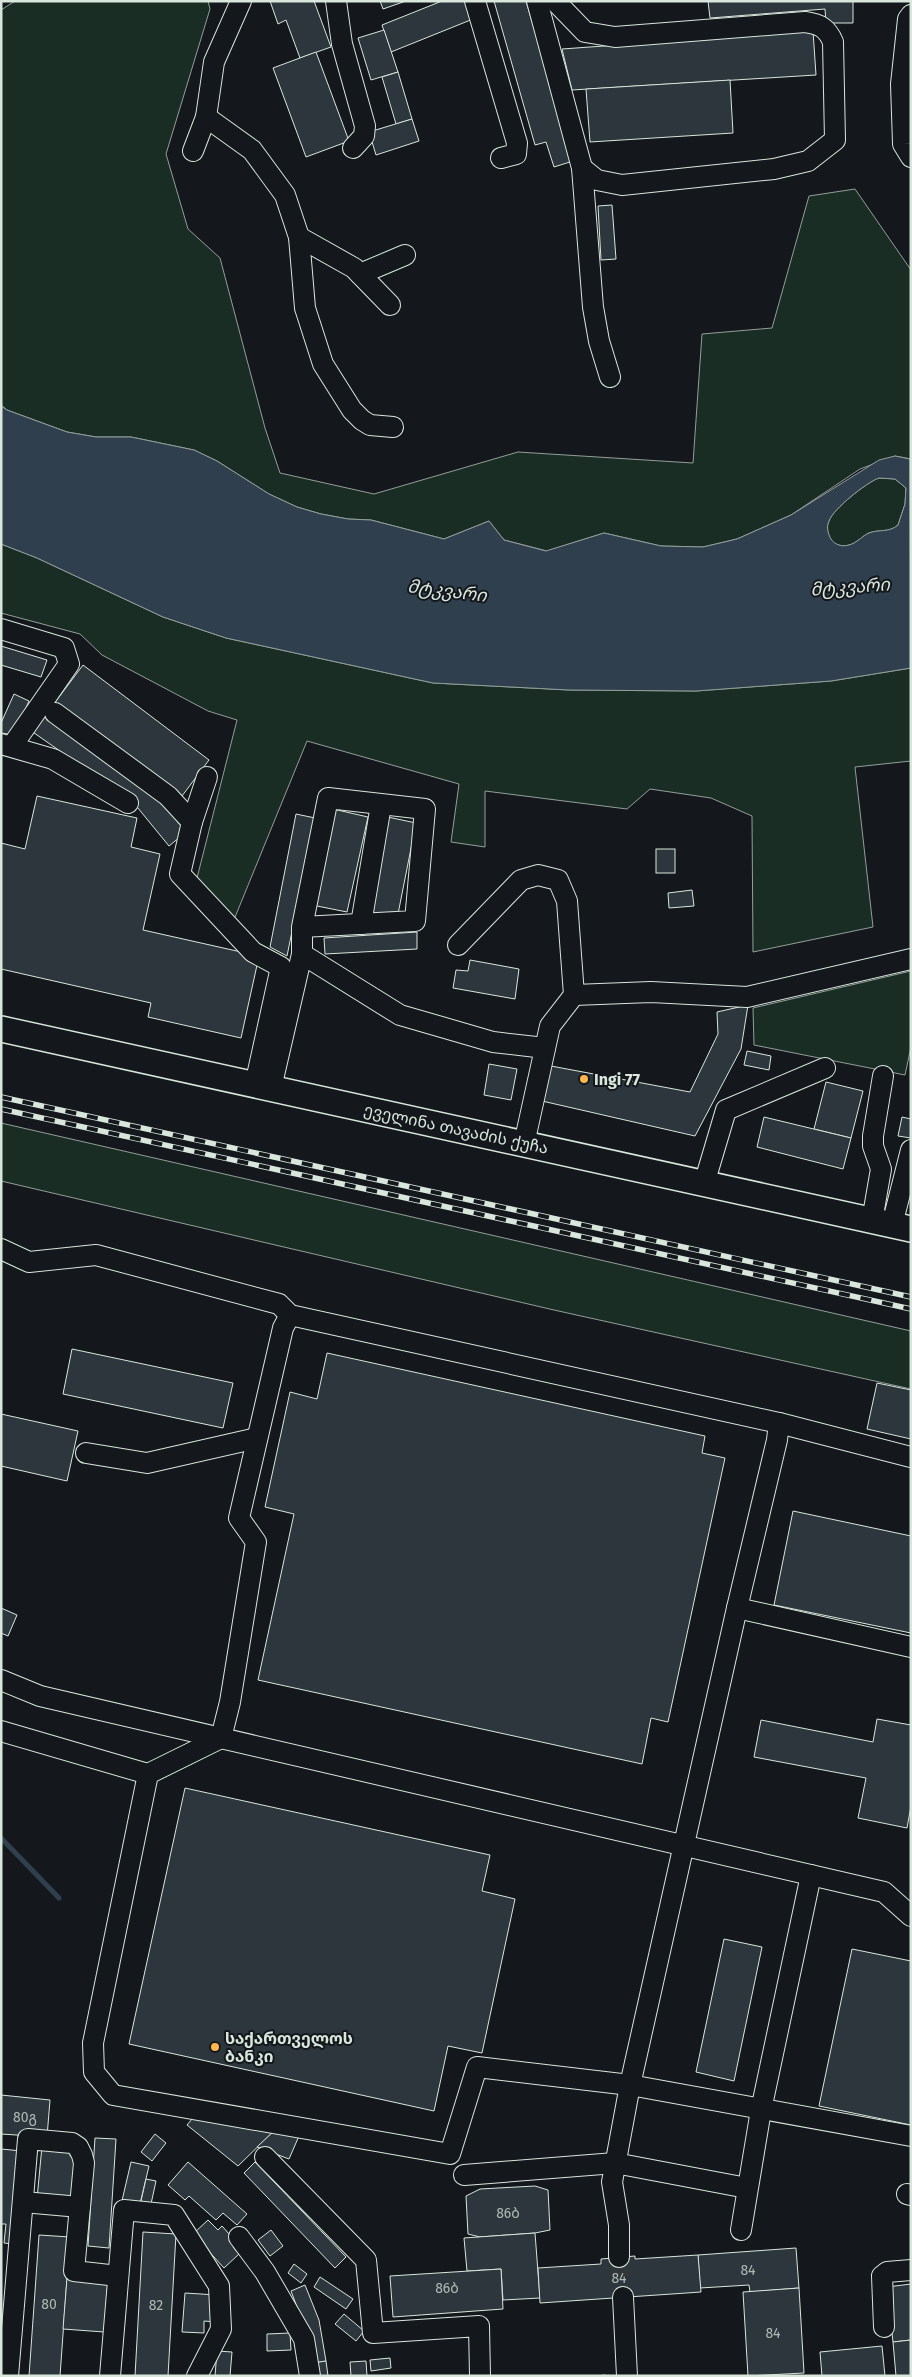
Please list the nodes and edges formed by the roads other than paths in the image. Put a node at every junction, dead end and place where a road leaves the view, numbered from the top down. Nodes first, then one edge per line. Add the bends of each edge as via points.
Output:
1 (241, 1) edge
2 (336, 1) edge
3 (475, 1) edge
4 (537, 1) edge
5 (555, 1) edge
6 (911, 15) edge
7 (206, 117) junction
8 (353, 148) dead end
9 (193, 151) dead end
10 (911, 157) edge
11 (501, 158) dead end
12 (582, 168) junction
13 (299, 237) junction
14 (405, 255) dead end
15 (360, 274) junction
16 (390, 305) dead end
17 (610, 377) dead end
18 (393, 427) dead end
19 (1, 630) edge
20 (55, 713) dead end
21 (7, 745) edge
22 (207, 777) dead end
23 (128, 803) dead end
24 (381, 805) junction
25 (192, 822) junction
26 (361, 924) junction
27 (302, 927) junction
28 (458, 945) dead end
29 (302, 954) junction
30 (911, 959) edge
31 (574, 995) junction
32 (1, 1029) edge
33 (545, 1048) junction
34 (825, 1068) dead end
35 (883, 1076) dead end
36 (263, 1087) junction
37 (524, 1144) junction
38 (911, 1150) edge
39 (704, 1184) junction
40 (892, 1225) edge
41 (1, 1249) edge
42 (290, 1315) junction
43 (778, 1424) junction
44 (257, 1438) junction
45 (86, 1453) dead end
46 (911, 1456) edge
47 (737, 1608) junction
48 (911, 1647) edge
49 (1, 1680) edge
50 (1, 1731) edge
51 (222, 1738) junction
52 (148, 1774) junction
53 (685, 1845) junction
54 (811, 1875) junction
55 (911, 1916) edge
56 (630, 2085) junction
57 (760, 2110) junction
58 (911, 2136) edge
59 (265, 2157) dead end
60 (616, 2163) junction
61 (464, 2175) dead end
62 (747, 2188) junction
63 (23, 2202) junction
64 (80, 2207) junction
65 (741, 2230) dead end
66 (239, 2237) dead end
67 (619, 2258) tunnel mouth
68 (911, 2270) edge
69 (118, 2276) junction
70 (623, 2297) tunnel mouth
71 (884, 2327) dead end
72 (8, 2376) edge
73 (110, 2376) edge
74 (197, 2376) edge
75 (310, 2376) edge
76 (480, 2376) edge
77 (627, 2376) edge

1 - 7 street via 214,62
2 - 8 street via 342,44 365,126 364,136
3 - 11 street via 517,143 516,154
4 - 12 street
5 - 12 street via 585,32 615,37 806,22 819,24 833,42 835,140 808,161 774,169 622,185 596,180
6 - 10 street via 908,18 901,84 903,144
7 - 9 street
7 - 13 street via 252,150 285,195
12 - 17 street via 593,307
13 - 15 street
13 - 18 street via 305,308 323,364 362,420 370,425
14 - 15 street
15 - 16 street
19 - 21 street via 64,648 69,664
20 - 25 street via 168,796
21 - 23 street via 53,759
22 - 25 street
24 - 26 street
24 - 26 street via 425,810 415,921
24 - 27 street via 328,798
25 - 36 street via 180,874 253,952 281,967
26 - 27 street
27 - 29 street
28 - 31 street via 521,880 538,875 558,880 567,901
29 - 33 street via 400,1016 494,1042
29 - 36 street
30 - 31 street via 747,997 651,992
31 - 33 street via 550,1026
32 - 36 main road, ეველინა თავაძის ქუჩა
33 - 37 street
34 - 39 street via 726,1110
35 - 40 street via 873,1146
36 - 37 main road, ეველინა თავაძის ქუჩა
37 - 39 main road, ეველინა თავაძის ქუჩა
38 - 40 street
39 - 40 main road, ეველინა თავაძის ქუჩა
41 - 42 street via 28,1262 96,1255 279,1304
42 - 43 street
42 - 44 street via 283,1328
43 - 46 street
43 - 47 street via 777,1440
44 - 45 street via 147,1463
44 - 51 street via 238,1518 256,1542
47 - 48 street
47 - 53 street
49 - 51 street via 40,1696
50 - 52 street
51 - 52 street
51 - 53 street
52 - 56 street via 93,2043 94,2072 113,2095 450,2154 477,2067
53 - 54 street
53 - 56 street
54 - 55 street via 884,1892
54 - 57 street
56 - 57 street
56 - 60 street
57 - 58 street
57 - 62 street
59 - 76 street via 366,2260 373,2333 479,2326
60 - 61 street
60 - 62 street
60 - 67 street via 612,2182 619,2225
62 - 65 street
63 - 64 street
63 - 64 street via 28,2139 78,2146 84,2164
63 - 72 street
64 - 69 street via 74,2271
66 - 75 street via 265,2272 304,2339
68 - 71 street via 887,2272 882,2276
69 - 73 street
69 - 74 street via 124,2210 174,2215 219,2286 221,2329
70 - 77 street

